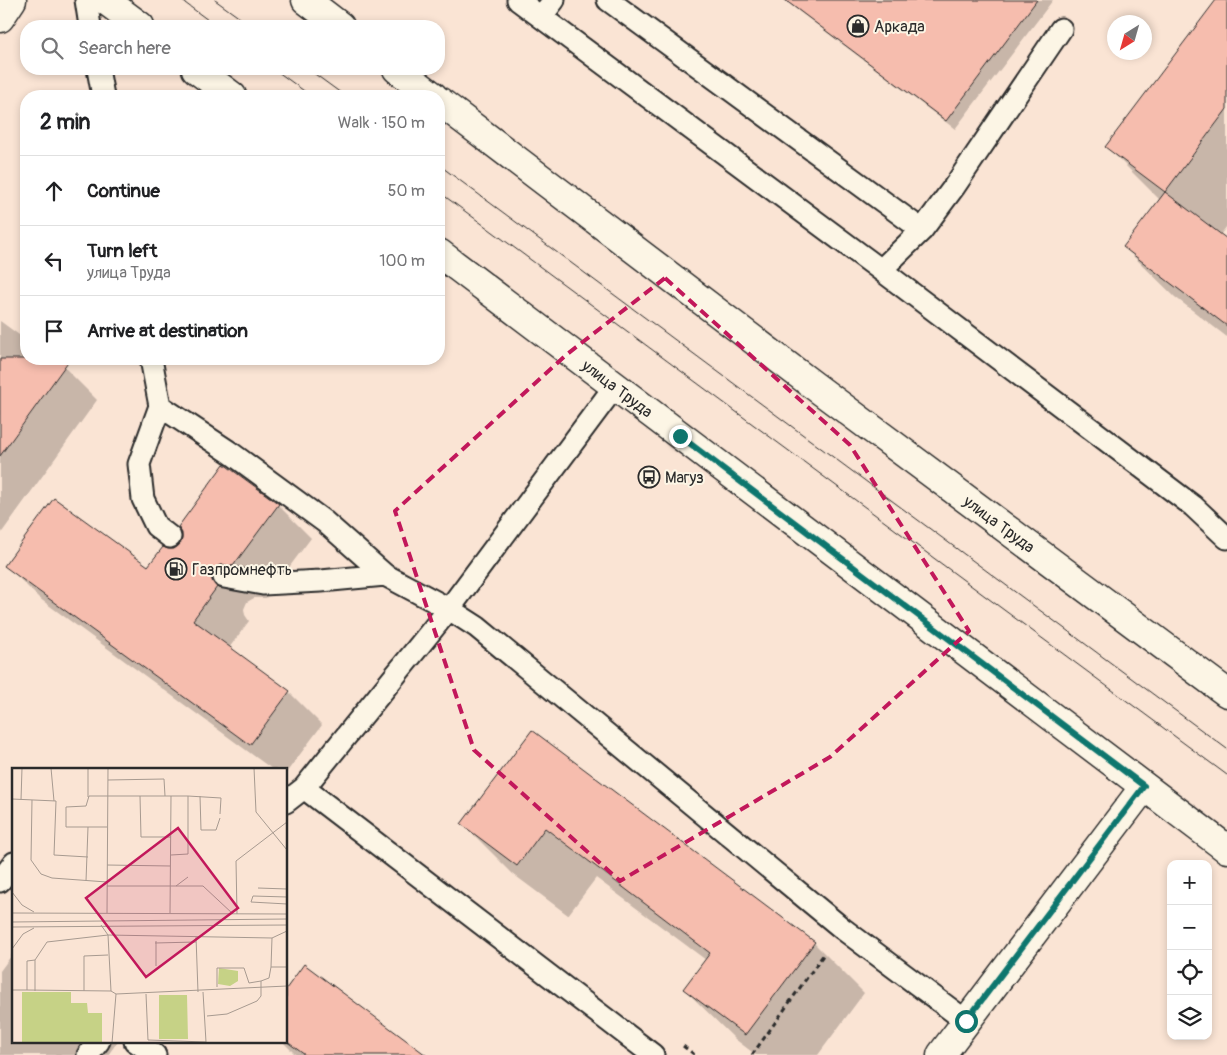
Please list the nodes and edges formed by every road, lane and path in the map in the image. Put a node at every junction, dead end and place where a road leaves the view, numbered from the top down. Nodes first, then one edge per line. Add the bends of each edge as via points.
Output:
1 (12, 0) edge
2 (86, 0) edge
3 (105, 0) edge
4 (306, 0) edge
5 (518, 0) edge
6 (554, 0) edge
7 (608, 0) edge
8 (0, 18) edge
9 (541, 18) junction
10 (89, 20) edge
11 (132, 20) edge
12 (332, 20) edge
13 (1061, 29) dead end
14 (99, 75) edge
15 (204, 75) edge
16 (404, 75) edge
17 (102, 90) edge
18 (224, 90) edge
19 (425, 90) edge
20 (445, 106) edge
21 (922, 230) junction
22 (445, 258) edge
23 (881, 270) junction
24 (152, 365) edge
25 (615, 386) junction
26 (160, 406) junction
27 (170, 537) dead end
28 (1227, 538) edge
29 (385, 575) junction
30 (224, 578) dead end
31 (449, 609) junction
32 (1227, 693) edge
33 (1144, 786) junction
34 (304, 788) junction
35 (288, 800) edge
36 (1227, 849) edge
37 (12, 866) edge
38 (0, 881) edge
39 (843, 929) junction
40 (966, 1021) junction
41 (98, 1042) edge
42 (137, 1042) edge
43 (88, 1055) edge
44 (155, 1055) edge
45 (653, 1055) edge
46 (752, 1055) edge
47 (941, 1055) edge

1 - 8 main road
2 - 10 lane
3 - 11 main road
4 - 12 main road
5 - 9 lane
6 - 9 lane
7 - 21 lane
9 - 23 lane
13 - 21 lane
14 - 17 lane
15 - 18 main road
16 - 19 main road
20 - 32 main road, улица Труда
21 - 23 lane
22 - 25 main road, улица Труда
23 - 28 lane via 1193,506
24 - 26 lane
25 - 31 lane
25 - 33 main road, улица Труда
26 - 27 lane via 139,464 143,499 156,526
26 - 29 lane via 325,522
29 - 30 lane via 263,584
29 - 31 lane
31 - 34 lane
31 - 39 lane via 477,627
33 - 36 main road, улица Труда
33 - 40 main road
34 - 35 lane
34 - 45 lane
37 - 38 lane
39 - 40 lane via 904,981
39 - 46 path
40 - 47 main road
41 - 43 lane
42 - 44 lane

